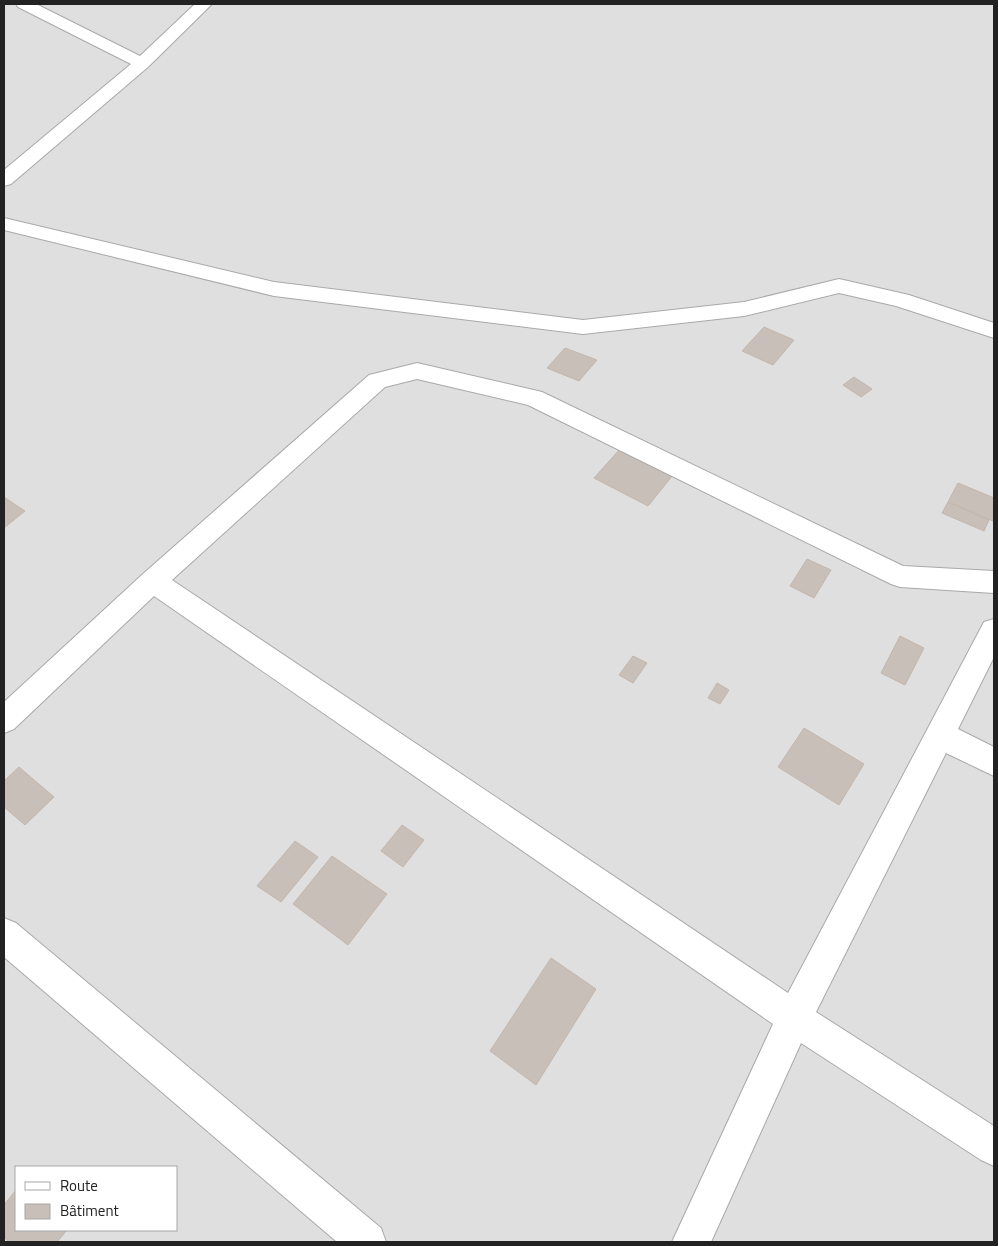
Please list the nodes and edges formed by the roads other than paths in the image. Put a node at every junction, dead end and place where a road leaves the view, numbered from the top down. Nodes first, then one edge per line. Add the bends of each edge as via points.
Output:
1 (24, 4) edge
2 (204, 4) edge
3 (142, 63) junction
4 (4, 180) edge
5 (6, 226) edge
6 (994, 332) edge
7 (153, 581) junction
8 (994, 582) edge
9 (994, 630) edge
10 (4, 720) edge
11 (940, 735) junction
12 (994, 762) edge
13 (4, 935) edge
14 (794, 1018) junction
15 (994, 1146) edge
16 (367, 1242) edge
17 (691, 1242) edge

1 - 3 street
2 - 3 street
3 - 4 street
5 - 6 street via 274,289 583,327 744,309 839,286 901,300
7 - 8 street via 377,381 416,371 534,398 900,576
7 - 10 street
7 - 14 street
9 - 11 street
11 - 12 street
11 - 14 street
13 - 16 street
14 - 15 street
14 - 17 street

